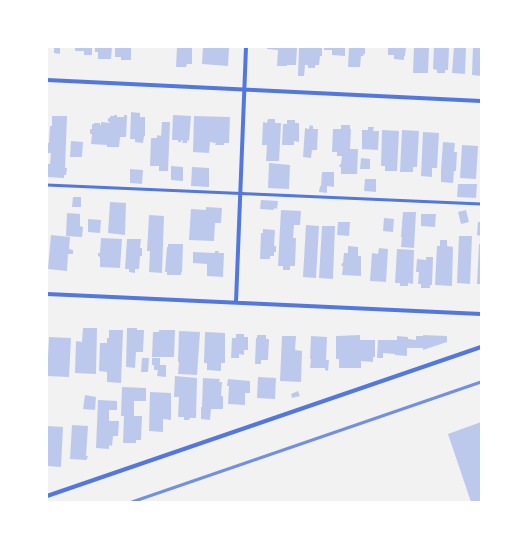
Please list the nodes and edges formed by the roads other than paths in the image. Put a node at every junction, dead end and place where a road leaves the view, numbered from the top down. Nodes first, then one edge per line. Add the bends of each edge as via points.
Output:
1 (246, 47) edge
2 (47, 80) edge
3 (244, 90) junction
4 (481, 101) edge
5 (47, 185) edge
6 (241, 194) junction
7 (481, 204) edge
8 (47, 294) edge
9 (236, 302) junction
10 (481, 314) edge
11 (481, 348) edge
12 (47, 496) edge

1 - 3 street
2 - 3 street
3 - 4 street
3 - 6 street
5 - 6 lane
6 - 7 lane
6 - 9 street
8 - 9 street
9 - 10 street
11 - 12 street

